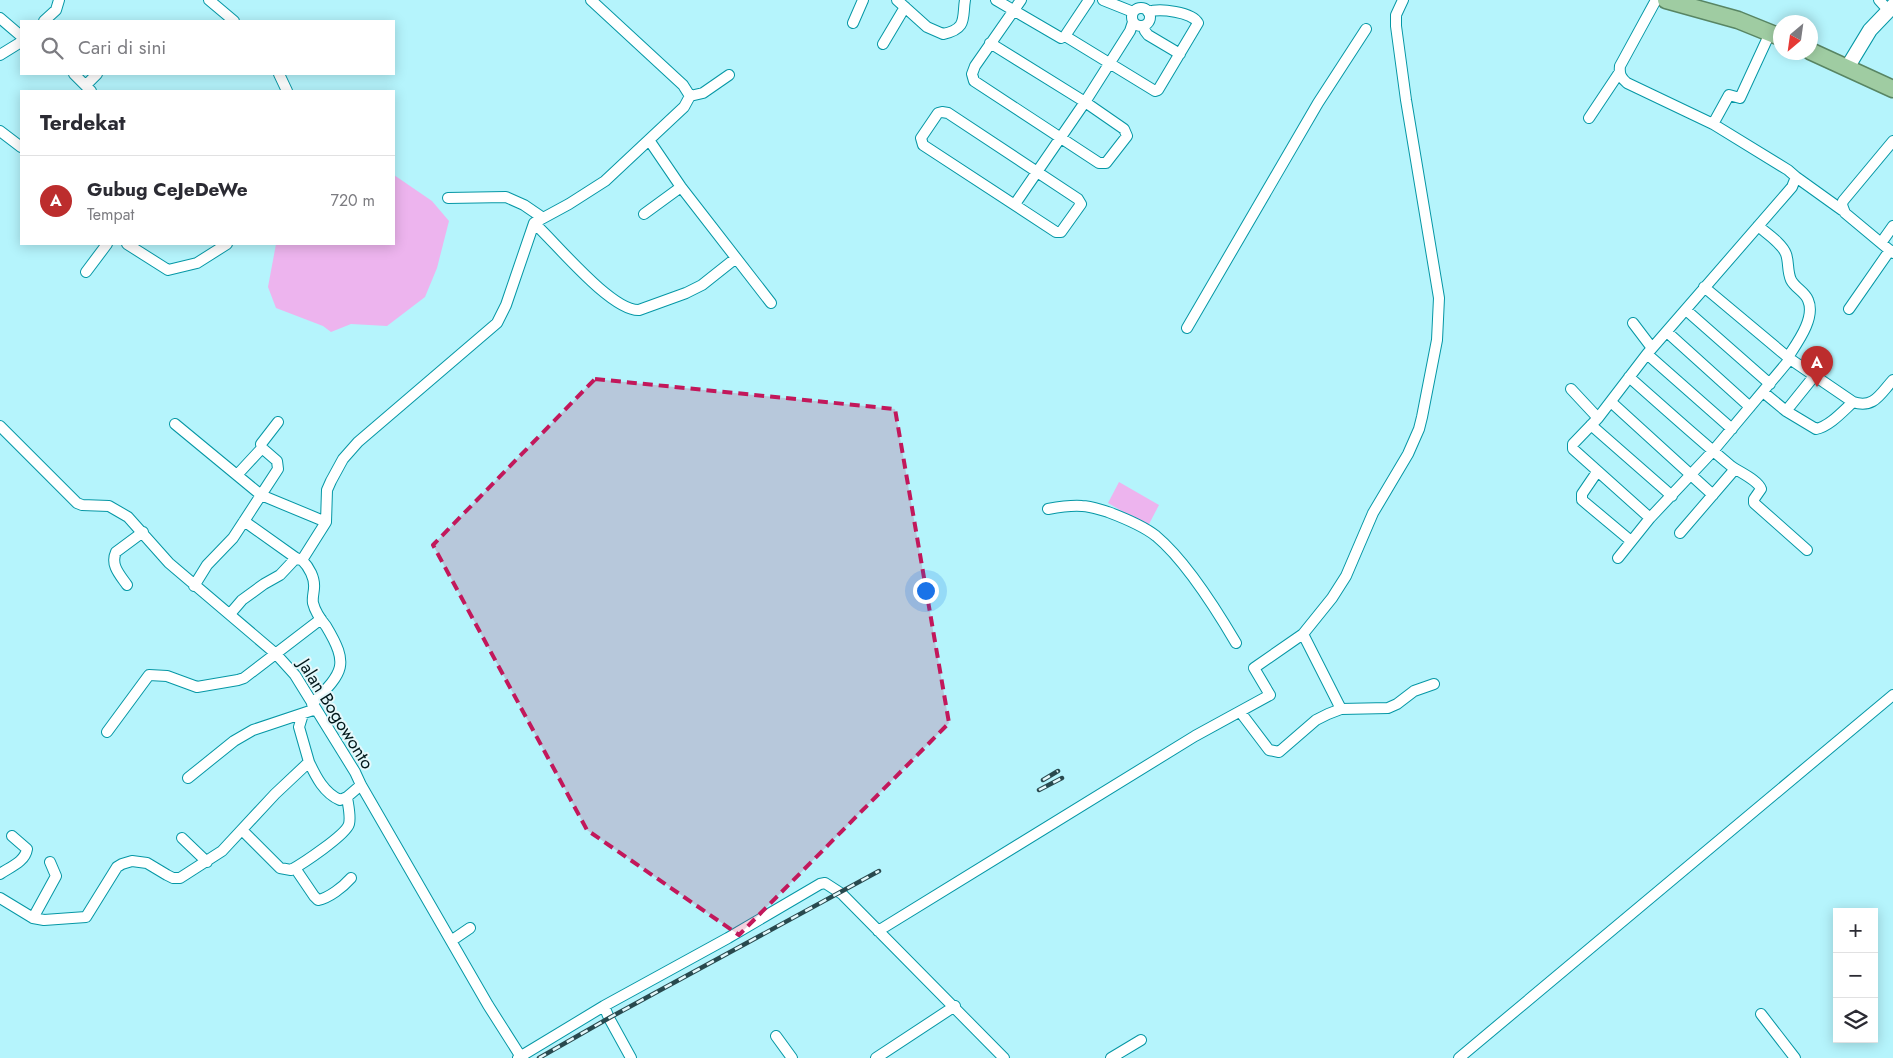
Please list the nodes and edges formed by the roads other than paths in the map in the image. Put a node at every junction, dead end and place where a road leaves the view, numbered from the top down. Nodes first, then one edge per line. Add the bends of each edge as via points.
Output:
1 (60, 0) edge
2 (209, 0) edge
3 (590, 0) edge
4 (863, 0) edge
5 (897, 0) edge
6 (965, 0) edge
7 (996, 0) edge
8 (1022, 0) edge
9 (1089, 0) edge
10 (1103, 0) edge
11 (1152, 0) edge
12 (1403, 0) edge
13 (1656, 0) edge
14 (1666, 0) edge
15 (1887, 5) edge
16 (905, 7) junction
17 (1014, 10) junction
18 (1146, 10) junction
19 (1133, 17) junction
20 (0, 18) edge
21 (45, 20) edge
22 (233, 20) edge
23 (853, 23) dead end
24 (1144, 26) junction
25 (1366, 29) dead end
26 (1773, 34) edge
27 (20, 35) edge
28 (1065, 36) junction
29 (1773, 39) edge
30 (20, 43) edge
31 (990, 43) junction
32 (883, 44) dead end
33 (1180, 54) junction
34 (1818, 54) edge
35 (0, 55) edge
36 (1110, 64) junction
37 (1847, 68) junction
38 (1620, 73) junction
39 (75, 75) edge
40 (96, 75) edge
41 (279, 75) edge
42 (729, 75) dead end
43 (88, 88) edge
44 (1893, 89) edge
45 (287, 90) edge
46 (690, 96) junction
47 (1086, 102) junction
48 (1589, 118) dead end
49 (1713, 124) junction
50 (0, 132) edge
51 (1060, 138) junction
52 (649, 140) junction
53 (1893, 140) edge
54 (20, 146) edge
55 (1037, 171) junction
56 (1796, 177) junction
57 (681, 187) junction
58 (448, 198) dead end
59 (1015, 204) junction
60 (1842, 210) junction
61 (644, 214) dead end
62 (539, 221) junction
63 (1758, 226) junction
64 (1893, 226) edge
65 (1881, 243) junction
66 (106, 245) edge
67 (129, 245) edge
68 (226, 245) edge
69 (1891, 252) edge
70 (736, 258) junction
71 (86, 272) dead end
72 (1704, 287) junction
73 (772, 303) dead end
74 (1849, 309) dead end
75 (1686, 310) junction
76 (1633, 323) dead end
77 (1187, 328) dead end
78 (1667, 332) junction
79 (1649, 351) junction
80 (1789, 358) junction
81 (1814, 375) junction
82 (1629, 377) junction
83 (1893, 380) edge
84 (1766, 388) junction
85 (1571, 390) dead end
86 (1611, 402) junction
87 (1853, 402) junction
88 (1750, 407) junction
89 (1786, 411) junction
90 (1595, 421) junction
91 (278, 422) dead end
92 (175, 424) dead end
93 (0, 426) edge
94 (1732, 429) junction
95 (262, 448) junction
96 (1713, 451) junction
97 (1735, 469) junction
98 (1597, 472) junction
99 (237, 475) junction
100 (1691, 476) junction
101 (261, 495) junction
102 (1713, 495) junction
103 (1672, 496) junction
104 (1048, 509) dead end
105 (1650, 518) junction
106 (244, 522) junction
107 (326, 522) junction
108 (143, 532) junction
109 (1680, 532) dead end
110 (1631, 541) junction
111 (1807, 550) dead end
112 (1618, 558) dead end
113 (299, 559) junction
114 (127, 585) dead end
115 (194, 586) junction
116 (230, 614) junction
117 (321, 619) junction
118 (1303, 634) junction
119 (1236, 643) dead end
120 (276, 654) junction
121 (1434, 684) dead end
122 (1893, 695) edge
123 (314, 707) junction
124 (1341, 709) junction
125 (1241, 712) junction
126 (303, 714) junction
127 (107, 732) dead end
128 (309, 762) junction
129 (188, 778) dead end
130 (361, 785) junction
131 (347, 797) junction
132 (242, 830) junction
133 (12, 836) dead end
134 (182, 838) dead end
135 (50, 862) dead end
136 (207, 862) junction
137 (295, 868) junction
138 (0, 874) edge
139 (351, 878) dead end
140 (0, 898) edge
141 (33, 918) junction
142 (470, 928) dead end
143 (881, 929) junction
144 (451, 941) junction
145 (604, 1006) junction
146 (955, 1006) junction
147 (1760, 1014) dead end
148 (776, 1036) dead end
149 (1141, 1040) dead end
150 (520, 1057) edge
151 (631, 1058) edge
152 (792, 1058) edge
153 (876, 1058) edge
154 (1004, 1058) edge
155 (1111, 1058) edge
156 (1460, 1058) edge
157 (1796, 1058) edge

1 - 21 street via 56,10
2 - 22 street
3 - 46 street via 683,85
4 - 23 street
5 - 16 street
6 - 16 street via 963,21 956,29 943,34 927,27
7 - 17 street
8 - 17 street
9 - 28 street
10 - 19 street
11 - 18 street
12 - 118 street via 1396,15 1396,26 1439,298 1437,340 1419,429 1402,466 1373,513 1346,576
13 - 38 street via 1620,66
14 - 26 highway via 1738,20
15 - 37 main road
16 - 32 street
17 - 28 street via 1060,38
17 - 31 street
18 - 19 street via 1138,8
18 - 24 street via 1150,20
18 - 33 street via 1191,16 1197,21
19 - 24 street via 1138,26
19 - 36 street via 1130,31
20 - 27 street
24 - 33 street via 1148,35
25 - 77 street via 1318,103
28 - 36 street
29 - 49 street via 1740,98 1729,95
30 - 35 street
31 - 47 street
31 - 51 street via 973,70 974,80
33 - 36 street via 1155,91
34 - 37 highway
36 - 47 street
37 - 44 highway
38 - 48 street
38 - 49 street via 1627,83
39 - 43 street
40 - 43 street
41 - 45 street
42 - 46 street via 703,93
46 - 52 street via 684,107
47 - 51 street
47 - 51 street via 1124,129 1127,136 1104,164
49 - 56 street
50 - 54 street
51 - 55 street
52 - 57 street
52 - 62 street via 605,181
53 - 60 street via 1843,201
55 - 59 street
55 - 59 street via 1081,204 1059,234
55 - 59 street via 948,113 938,113 921,138 922,143
56 - 60 street
56 - 63 street via 1792,187
57 - 61 street
57 - 70 street
58 - 62 street via 506,197 524,205
60 - 65 street
62 - 70 street via 598,287 632,310 702,285
62 - 107 street via 497,323 358,442 343,459 327,490
63 - 72 street
63 - 80 street via 1786,254 1791,280 1806,297 1810,308 1804,333
64 - 65 street
65 - 69 street
66 - 71 street
67 - 68 street via 168,270 197,264
69 - 74 street
70 - 73 street
72 - 75 street
72 - 80 street
75 - 78 street
75 - 84 street
76 - 79 street
78 - 79 street
78 - 88 street
79 - 82 street
79 - 94 street
80 - 81 street
80 - 84 street
81 - 87 street
81 - 89 street
82 - 86 street
82 - 96 street
83 - 87 street via 1872,402
84 - 88 street
84 - 89 street
85 - 90 street
86 - 90 street
86 - 100 street
87 - 89 street via 1816,430
88 - 94 street
90 - 98 street via 1572,447
90 - 103 street
91 - 95 street via 262,442
92 - 99 street
93 - 108 street, Jalan Bogowonto via 77,503 115,508
94 - 96 street
95 - 99 street
95 - 101 street via 276,459 278,469
96 - 97 street
96 - 100 street
97 - 102 street
97 - 111 street via 1761,487 1754,503
98 - 105 street
98 - 110 street via 1582,494 1582,500
99 - 101 street
100 - 102 street
100 - 103 street
101 - 106 street
101 - 107 street
102 - 109 street
103 - 105 street
104 - 119 street via 1084,506 1097,509 1126,519 1156,536 1214,606
105 - 110 street
106 - 113 street
106 - 115 street via 207,565
107 - 113 street
108 - 114 street via 114,555 114,564
108 - 115 street, Jalan Bogowonto
110 - 112 street
113 - 116 street via 242,600
113 - 117 street via 312,576 315,586 312,602
115 - 116 street, Jalan Bogowonto
116 - 120 street, Jalan Bogowonto
117 - 120 street
117 - 123 street via 338,647 341,669
118 - 124 street
118 - 125 street via 1254,668 1270,695
120 - 123 street, Jalan Bogowonto via 295,675
120 - 127 street via 244,678 197,687 167,676 149,675
121 - 124 street via 1414,691 1388,708
122 - 156 street
123 - 126 street
123 - 130 street, Jalan Bogowonto
124 - 125 street via 1316,720 1280,752 1269,750
125 - 143 street via 1195,736
126 - 128 street via 299,727
126 - 129 street via 253,730
128 - 131 street via 330,794 340,800
128 - 132 street
130 - 131 street
130 - 144 street, Jalan Bogowonto
131 - 137 street via 348,826
132 - 136 street
132 - 137 street via 280,868 288,871
133 - 138 street via 27,850 26,854 24,859
134 - 136 street
135 - 141 street via 56,876
136 - 141 street via 180,878 174,878 147,863 132,860 117,867 86,917
137 - 139 street via 318,900
140 - 141 street
142 - 144 street
143 - 145 street via 842,894 823,883
143 - 146 street
144 - 150 street, Jalan Bogowonto
145 - 150 street
145 - 151 street
146 - 153 street
146 - 154 street
147 - 157 street
148 - 152 street
149 - 155 street

